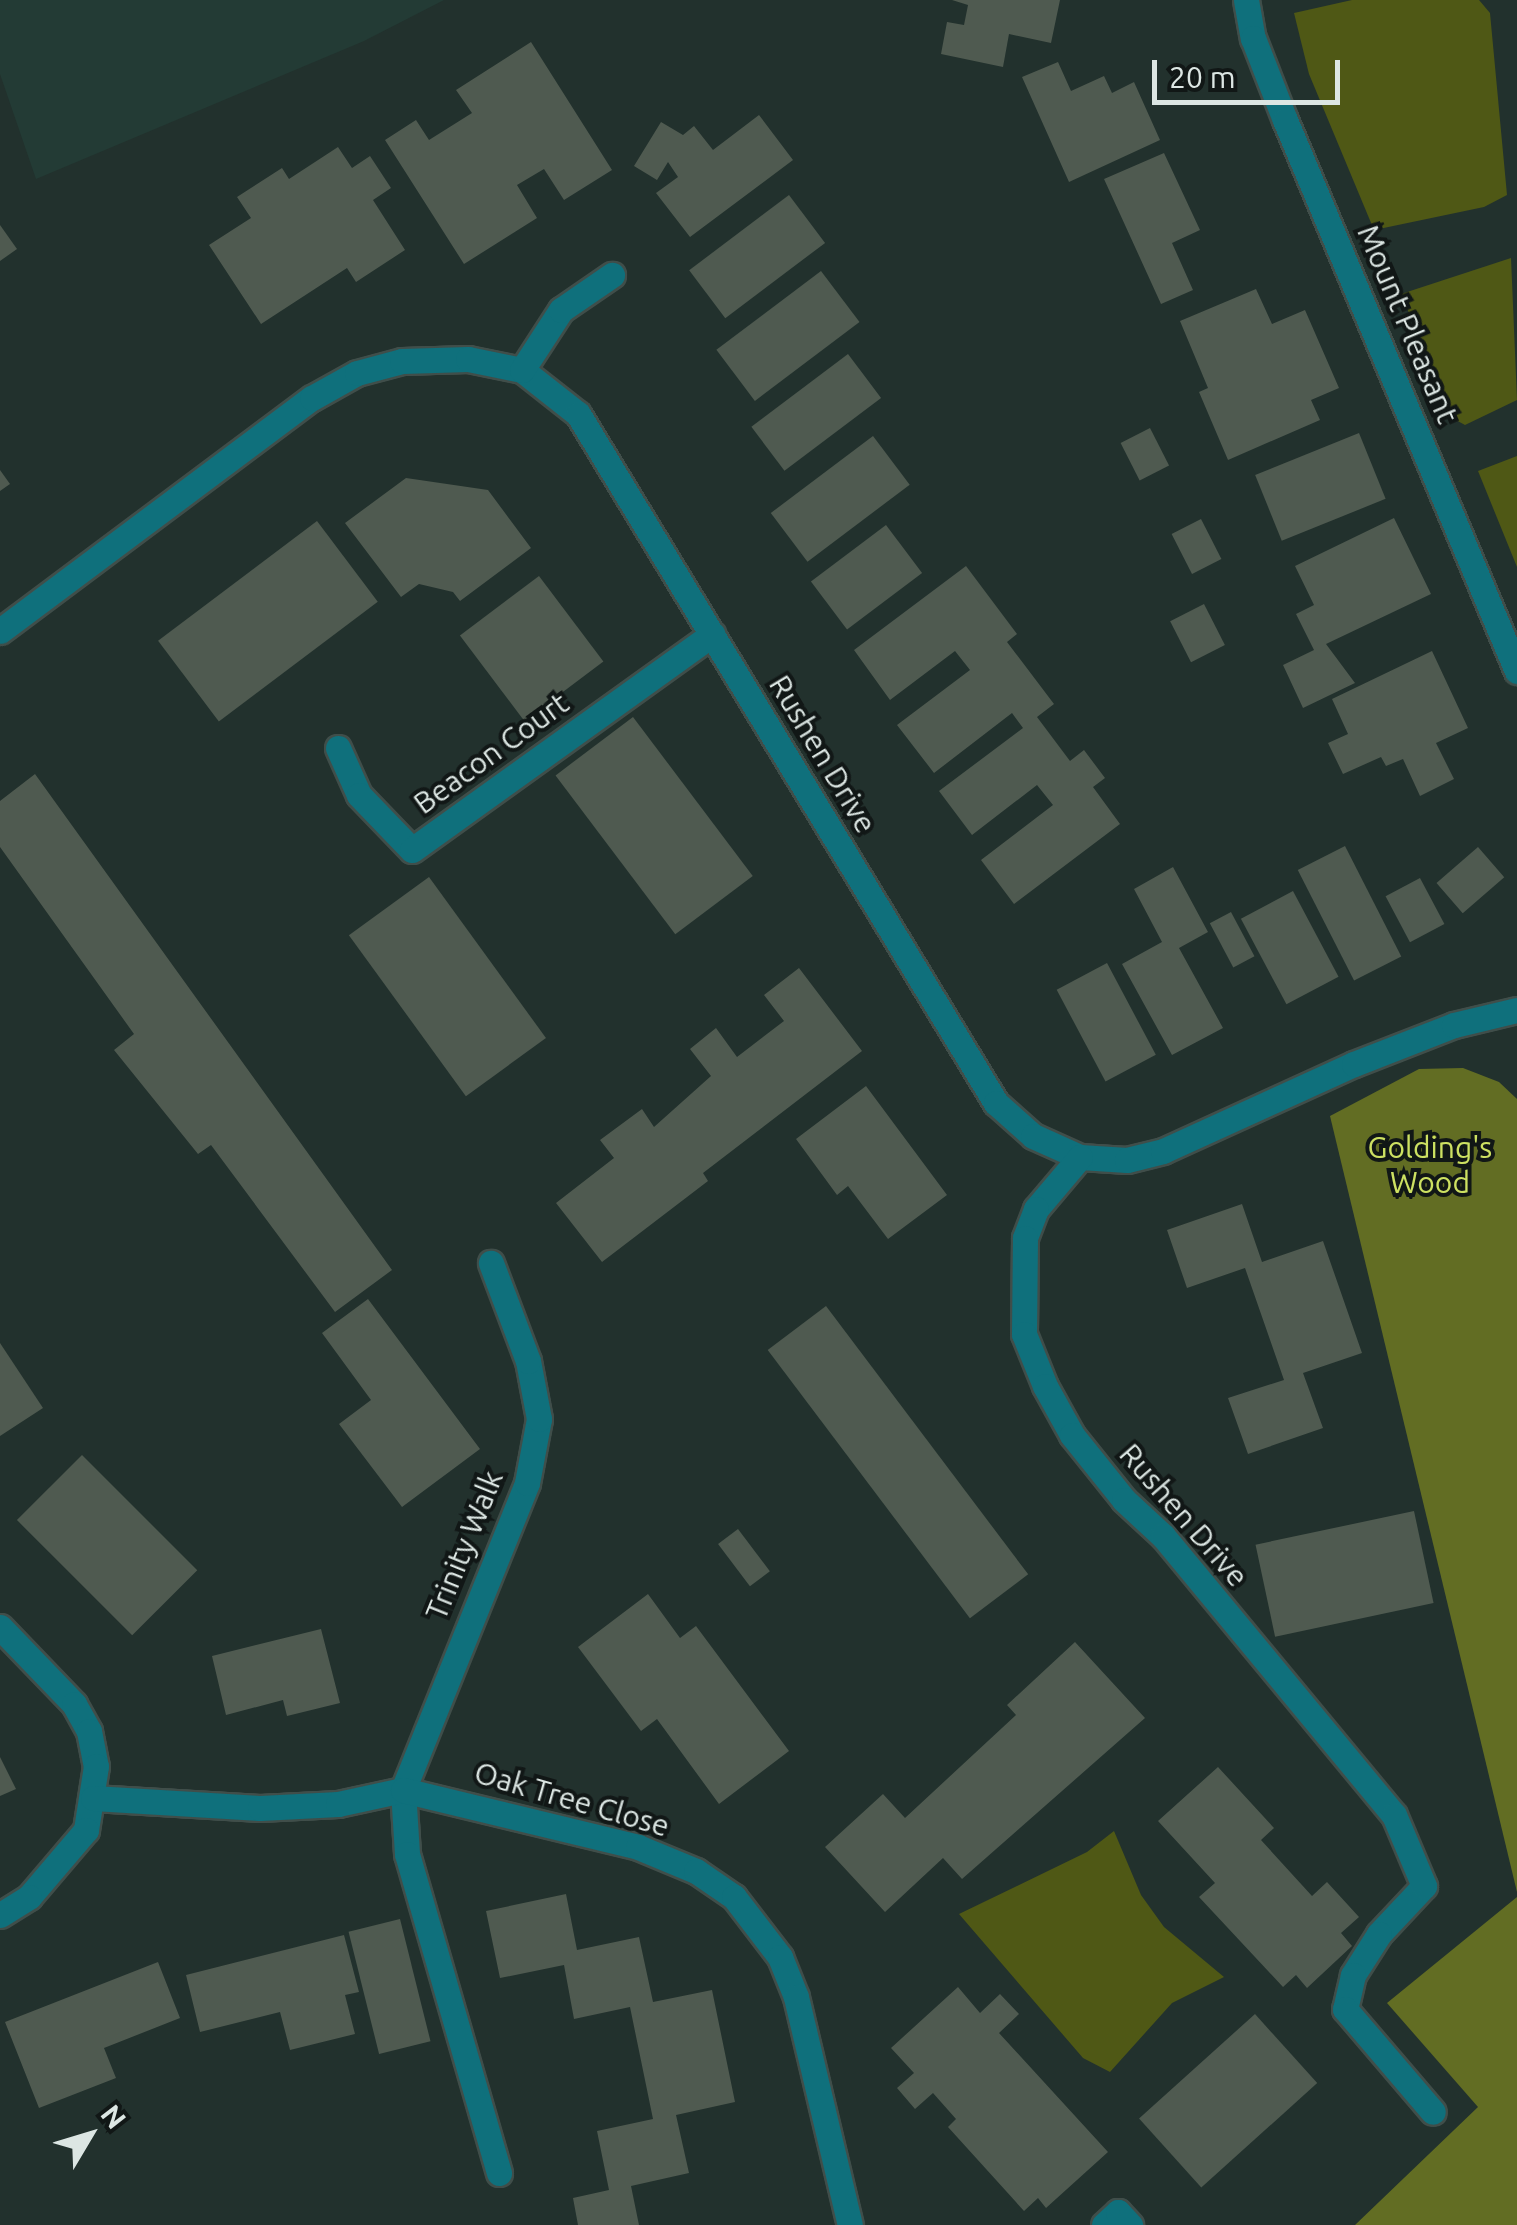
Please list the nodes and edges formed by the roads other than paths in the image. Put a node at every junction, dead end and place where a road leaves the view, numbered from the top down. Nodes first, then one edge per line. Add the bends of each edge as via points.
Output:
1 (1246, 0) edge
2 (612, 275) dead end
3 (522, 370) junction
4 (0, 631) edge
5 (713, 634) junction
6 (1517, 671) edge
7 (338, 748) dead end
8 (1517, 1010) edge
9 (1080, 1157) junction
10 (491, 1263) dead end
11 (0, 1626) edge
12 (403, 1790) junction
13 (93, 1798) junction
14 (0, 1914) edge
15 (1433, 2112) dead end
16 (499, 2173) dead end
17 (851, 2224) edge
18 (1104, 2225) edge
19 (1130, 2225) edge

1 - 6 street, Mount Pleasant via 1253,38 1285,120
2 - 3 street via 560,310
3 - 4 street via 452,360 402,361 357,373 312,398
3 - 5 street, Rushen Drive via 578,414
5 - 7 street, Beacon Court via 412,850 360,795
5 - 9 street, Rushen Drive via 996,1103 1033,1136
8 - 9 street, Rushen Drive via 1454,1024 1163,1150 1127,1160
9 - 15 street, Rushen Drive via 1036,1209 1026,1238 1024,1334 1072,1435 1394,1815 1424,1886 1379,1934 1353,1976 1345,2009
10 - 12 street, Trinity Walk via 528,1361 539,1419 527,1483
11 - 13 street via 49,1673 89,1731
12 - 13 street, Oak Tree Close via 338,1804 260,1808
12 - 16 street via 407,1854
12 - 17 street, Oak Tree Close via 638,1847 696,1871 734,1898 780,1957 796,1997
13 - 14 street via 86,1830 64,1862
18 - 19 street via 1118,2212

